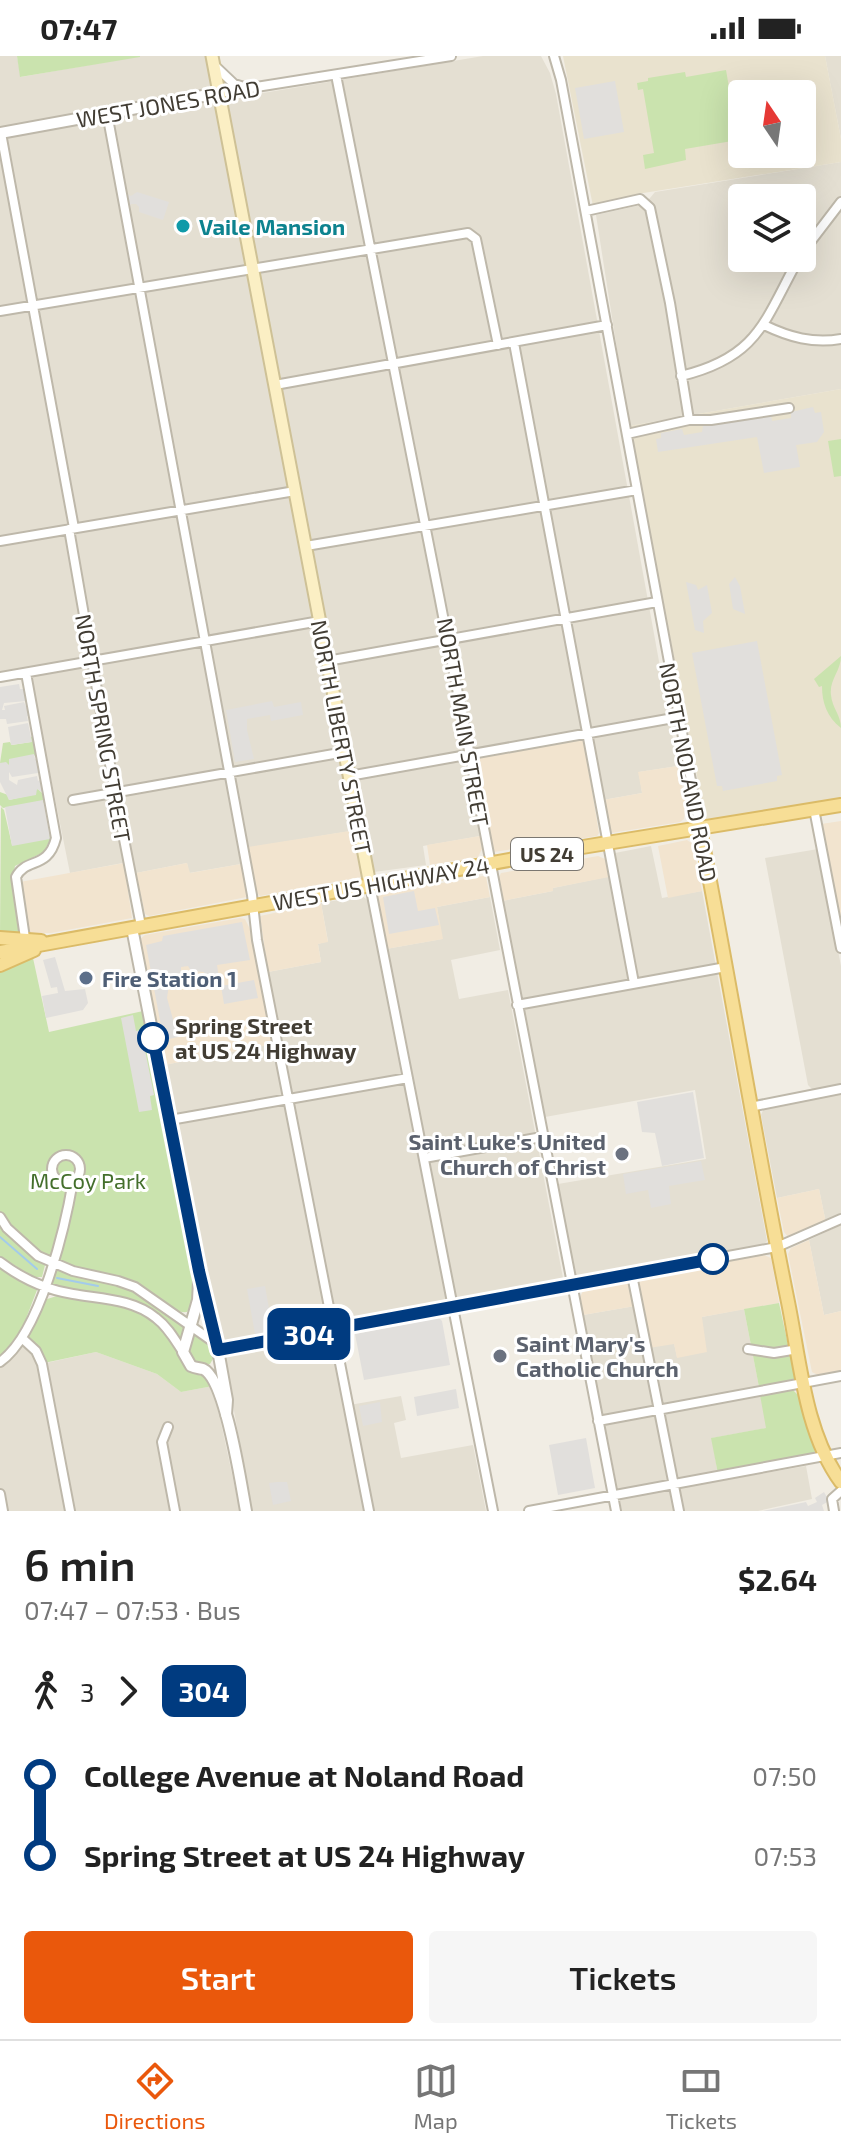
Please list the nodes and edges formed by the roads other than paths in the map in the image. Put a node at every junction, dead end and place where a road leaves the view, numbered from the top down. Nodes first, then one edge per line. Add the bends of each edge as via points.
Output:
1 (451, 56) edge
2 (554, 56) edge
3 (213, 60) edge
4 (336, 75) junction
5 (253, 89) junction
6 (219, 93) junction
7 (107, 113) junction
8 (1, 133) edge
9 (841, 202) edge
10 (586, 211) junction
11 (816, 233) edge
12 (372, 250) junction
13 (253, 271) junction
14 (791, 272) edge
15 (140, 288) junction
16 (33, 305) junction
17 (0, 311) edge
18 (607, 325) junction
19 (764, 325) junction
20 (841, 339) edge
21 (514, 343) junction
22 (498, 345) junction
23 (395, 365) junction
24 (681, 376) junction
25 (275, 385) junction
26 (789, 408) dead end
27 (689, 420) junction
28 (627, 434) junction
29 (637, 490) junction
30 (295, 491) junction
31 (545, 505) junction
32 (180, 511) junction
33 (427, 526) junction
34 (72, 529) junction
35 (0, 541) edge
36 (306, 546) junction
37 (657, 602) junction
38 (565, 619) junction
39 (320, 621) junction
40 (448, 639) junction
41 (204, 641) junction
42 (91, 661) junction
43 (327, 661) junction
44 (26, 673) junction
45 (0, 677) edge
46 (679, 717) junction
47 (586, 733) junction
48 (345, 752) junction
49 (469, 754) junction
50 (228, 773) junction
51 (349, 776) junction
52 (115, 793) junction
53 (73, 800) dead end
54 (841, 805) edge
55 (814, 809) junction
56 (700, 829) junction
57 (607, 843) junction
58 (490, 864) junction
59 (370, 885) junction
60 (253, 906) junction
61 (136, 927) junction
62 (0, 938) edge
63 (25, 938) junction
64 (48, 943) junction
65 (841, 948) edge
66 (0, 952) edge
67 (0, 965) edge
68 (726, 967) junction
69 (634, 983) junction
70 (517, 1005) junction
71 (408, 1078) junction
72 (841, 1089) edge
73 (290, 1100) junction
74 (750, 1107) junction
75 (170, 1120) junction
76 (542, 1137) junction
77 (424, 1158) junction
78 (73, 1181) dead end
79 (0, 1217) edge
80 (841, 1219) edge
81 (777, 1247) junction
82 (0, 1262) edge
83 (53, 1264) junction
84 (199, 1271) junction
85 (632, 1275) junction
86 (572, 1285) junction
87 (44, 1287) junction
88 (453, 1307) junction
89 (195, 1308) junction
90 (172, 1315) junction
91 (189, 1325) junction
92 (335, 1330) junction
93 (23, 1339) junction
94 (748, 1349) dead end
95 (798, 1349) junction
96 (218, 1350) junction
97 (183, 1352) junction
98 (0, 1362) edge
99 (204, 1369) junction
100 (841, 1376) edge
101 (804, 1382) junction
102 (659, 1409) junction
103 (226, 1415) junction
104 (598, 1421) junction
105 (168, 1427) dead end
106 (841, 1453) edge
107 (825, 1456) junction
108 (841, 1482) edge
109 (674, 1485) junction
110 (841, 1491) edge
111 (0, 1494) edge
112 (613, 1496) junction
113 (3, 1511) edge
114 (70, 1511) edge
115 (175, 1511) edge
116 (246, 1511) edge
117 (369, 1511) edge
118 (493, 1511) edge
119 (529, 1511) edge
120 (616, 1511) edge
121 (679, 1511) edge
122 (834, 1511) edge

1 - 4 street, WEST JONES ROAD
2 - 10 street, NORTH NOLAND ROAD
3 - 5 street via 234,84
3 - 6 main road, NORTH LIBERTY STREET
4 - 5 street, WEST JONES ROAD
4 - 12 street, NORTH MAIN STREET
5 - 6 street, WEST JONES ROAD
6 - 7 street, WEST JONES ROAD
6 - 13 main road, NORTH LIBERTY STREET
7 - 8 street, WEST JONES ROAD
7 - 15 street
8 - 16 street, NORTH SPRING STREET
9 - 11 street
10 - 18 street, NORTH NOLAND ROAD
10 - 24 street via 640,199 650,208
12 - 13 street
12 - 22 street via 468,233 476,239
12 - 23 street, NORTH MAIN STREET
13 - 15 street
13 - 25 main road, NORTH LIBERTY STREET
14 - 19 street
15 - 16 street
15 - 32 street
16 - 17 street
16 - 34 street, NORTH SPRING STREET
18 - 21 street
18 - 28 street, NORTH NOLAND ROAD
19 - 20 street via 810,341
19 - 24 street via 732,358
21 - 22 street
21 - 31 street
22 - 23 street
23 - 25 street
23 - 33 street, NORTH MAIN STREET
24 - 27 street
25 - 30 main road, NORTH LIBERTY STREET
26 - 27 street
27 - 28 street
28 - 29 street, NORTH NOLAND ROAD
29 - 31 street
29 - 37 street, NORTH NOLAND ROAD
30 - 32 street
30 - 36 main road, NORTH LIBERTY STREET
31 - 33 street
31 - 38 street
32 - 34 street
32 - 41 street
33 - 36 street
33 - 40 street, NORTH MAIN STREET
34 - 35 street
34 - 42 street, NORTH SPRING STREET
36 - 39 main road, NORTH LIBERTY STREET
37 - 38 street
37 - 46 street, NORTH NOLAND ROAD
38 - 40 street
38 - 47 street
39 - 41 street
39 - 43 main road, NORTH LIBERTY STREET
40 - 43 street
40 - 49 street, NORTH MAIN STREET
41 - 42 street
41 - 50 street
42 - 44 street
42 - 52 street, NORTH SPRING STREET
43 - 48 main road, NORTH LIBERTY STREET
44 - 45 street
44 - 63 street via 56,838 46,858 19,870 16,877
46 - 47 street
46 - 56 street, NORTH NOLAND ROAD
47 - 49 street
47 - 57 street
48 - 50 street
48 - 51 main road, NORTH LIBERTY STREET
49 - 51 street
49 - 58 street, NORTH MAIN STREET
50 - 52 street
50 - 60 street
51 - 59 main road, NORTH LIBERTY STREET
52 - 53 street
52 - 61 street, NORTH SPRING STREET
54 - 55 main road, WEST US HIGHWAY 24 / US 24
55 - 56 main road, WEST US HIGHWAY 24 / US 24
55 - 65 street
56 - 57 main road, WEST US HIGHWAY 24 / US 24
56 - 68 main road, NORTH NOLAND ROAD
57 - 58 main road, WEST US HIGHWAY 24 / US 24
57 - 69 street
58 - 59 main road, WEST US HIGHWAY 24 / US 24
58 - 70 street, NORTH MAIN STREET
59 - 60 main road, WEST US HIGHWAY 24 / US 24
59 - 71 street, NORTH LIBERTY STREET
60 - 61 main road, US 24
60 - 73 street
61 - 64 main road, US 24
61 - 75 street, NORTH SPRING STREET
62 - 63 main road
63 - 64 main road
64 - 66 main road, US 24
64 - 67 main road
68 - 69 street
68 - 74 main road, NORTH NOLAND ROAD
69 - 70 street
70 - 76 street, NORTH MAIN STREET
71 - 73 street
71 - 77 street, NORTH LIBERTY STREET
72 - 74 street
73 - 75 street
73 - 92 street
74 - 81 main road, NORTH NOLAND ROAD
75 - 84 street, NORTH SPRING STREET
76 - 77 street
76 - 86 street, NORTH MAIN STREET
77 - 88 street, NORTH LIBERTY STREET
78 - 83 street
79 - 83 street via 27,1248
80 - 81 street
81 - 85 street
81 - 95 main road, NORTH NOLAND ROAD
82 - 87 street
83 - 87 street
83 - 90 street via 135,1287
84 - 89 street, NORTH SPRING STREET
84 - 96 street, NORTH SPRING STREET
85 - 86 street
85 - 102 street
86 - 88 street
86 - 104 street, NORTH MAIN STREET
87 - 93 street
87 - 97 street via 144,1310 168,1328
88 - 92 street
88 - 118 street, NORTH LIBERTY STREET
89 - 90 street
89 - 91 street, NORTH SPRING STREET
90 - 91 street
91 - 96 street via 210,1337
91 - 97 street, NORTH SPRING STREET
92 - 96 street
92 - 117 street
93 - 98 street
93 - 114 street via 42,1364
94 - 95 street
95 - 101 main road, NORTH NOLAND ROAD
96 - 99 street via 212,1366
96 - 103 street, NORTH SPRING STREET
97 - 99 street via 191,1366
99 - 103 street, NORTH SPRING STREET
100 - 101 street
101 - 102 street
101 - 107 main road, NORTH NOLAND ROAD
102 - 104 street
102 - 109 street
103 - 116 street, NORTH SPRING STREET
104 - 112 street, NORTH MAIN STREET
105 - 115 street via 162,1442
106 - 107 street
107 - 108 main road, NORTH NOLAND ROAD
107 - 109 street
109 - 112 street
109 - 121 street
110 - 122 street via 832,1499
111 - 113 street
112 - 119 street
112 - 120 street, NORTH MAIN STREET

